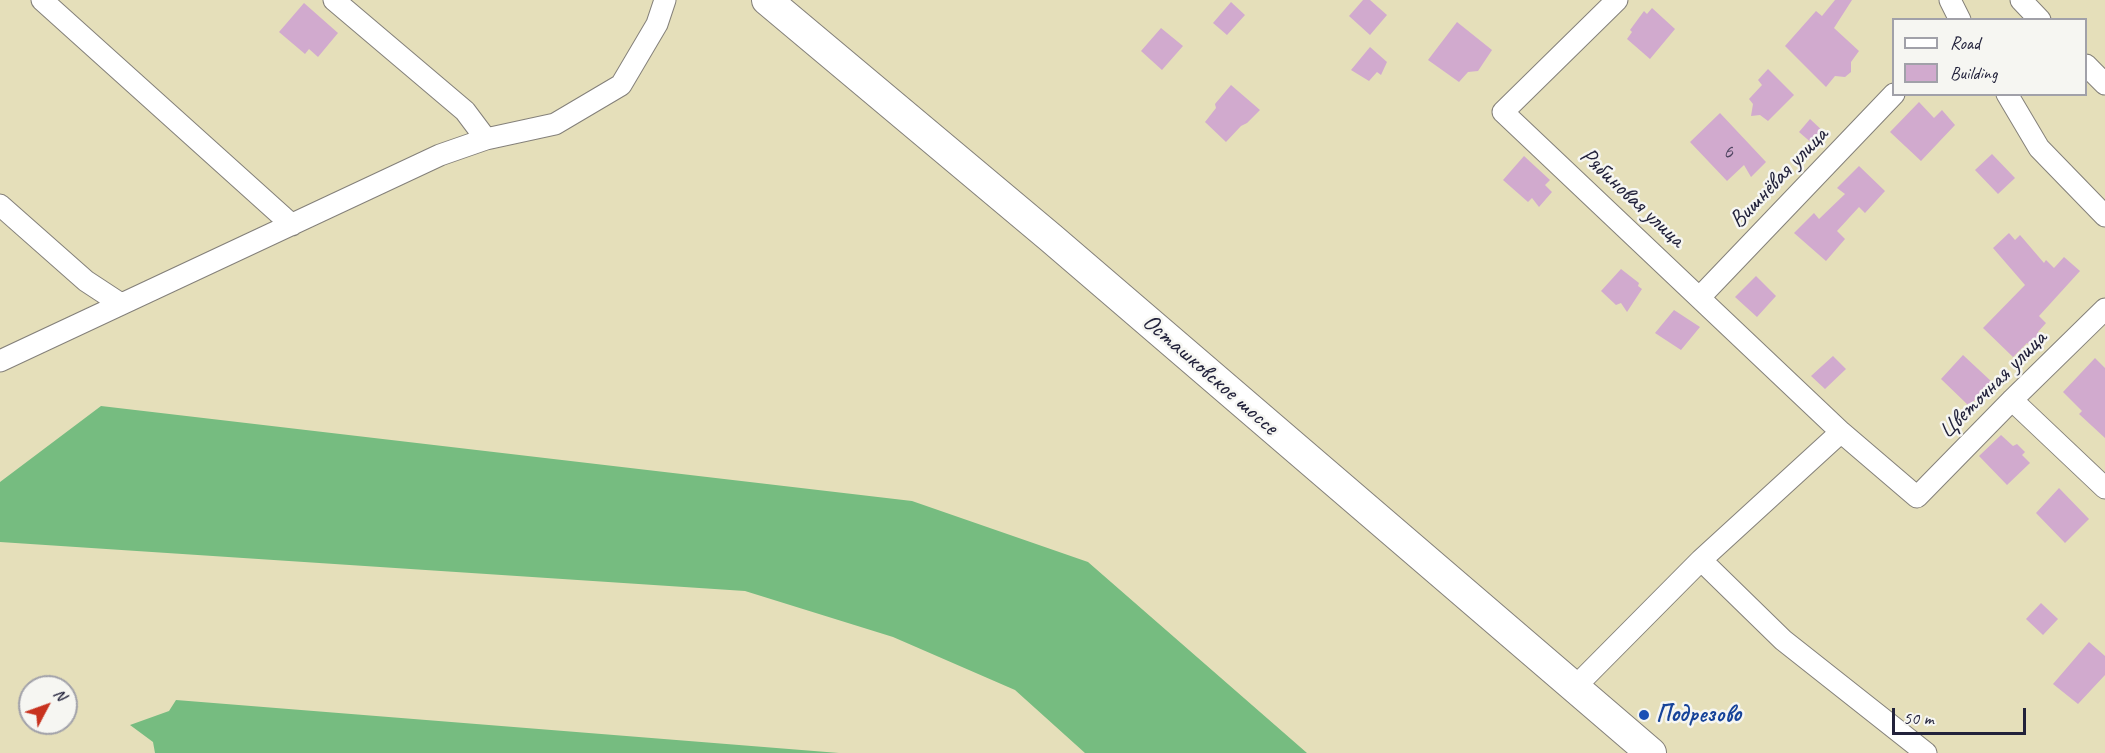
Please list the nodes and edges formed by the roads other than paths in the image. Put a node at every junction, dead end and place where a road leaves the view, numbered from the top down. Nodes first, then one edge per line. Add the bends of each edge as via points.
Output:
1 (42, 0) edge
2 (334, 0) edge
3 (665, 0) edge
4 (767, 0) edge
5 (1617, 0) edge
6 (1950, 0) edge
7 (2020, 0) edge
8 (1959, 18) edge
9 (2038, 18) edge
10 (2087, 67) edge
11 (2105, 84) edge
12 (1892, 96) edge
13 (2008, 96) edge
14 (486, 139) junction
15 (0, 204) edge
16 (2105, 216) edge
17 (292, 225) junction
18 (1700, 297) junction
19 (121, 304) junction
20 (2105, 309) edge
21 (0, 361) edge
22 (2012, 400) junction
23 (1841, 432) junction
24 (2105, 488) edge
25 (1917, 497) joint
26 (1701, 560) junction
27 (1574, 688) junction
28 (1651, 753) edge
29 (1926, 753) edge

1 - 17 street
2 - 14 street via 465,111
3 - 14 street via 657,24 621,85 555,124
4 - 27 main road, Осташковское шоссе
5 - 18 street, Рябиновая улица via 1503,112
6 - 8 street
7 - 9 street
10 - 11 street
12 - 18 street, Вишнёвая улица
13 - 16 street via 2038,148
14 - 17 street via 440,155
15 - 19 street via 86,281
17 - 19 street
18 - 23 street, Рябиновая улица
19 - 21 street
20 - 22 street, Цветочная улица
22 - 24 street
22 - 25 street, Цветочная улица
23 - 25 street, Рябиновая улица
23 - 26 street
26 - 27 street
26 - 29 street via 1783,640
27 - 28 main road, Осташковское шоссе

